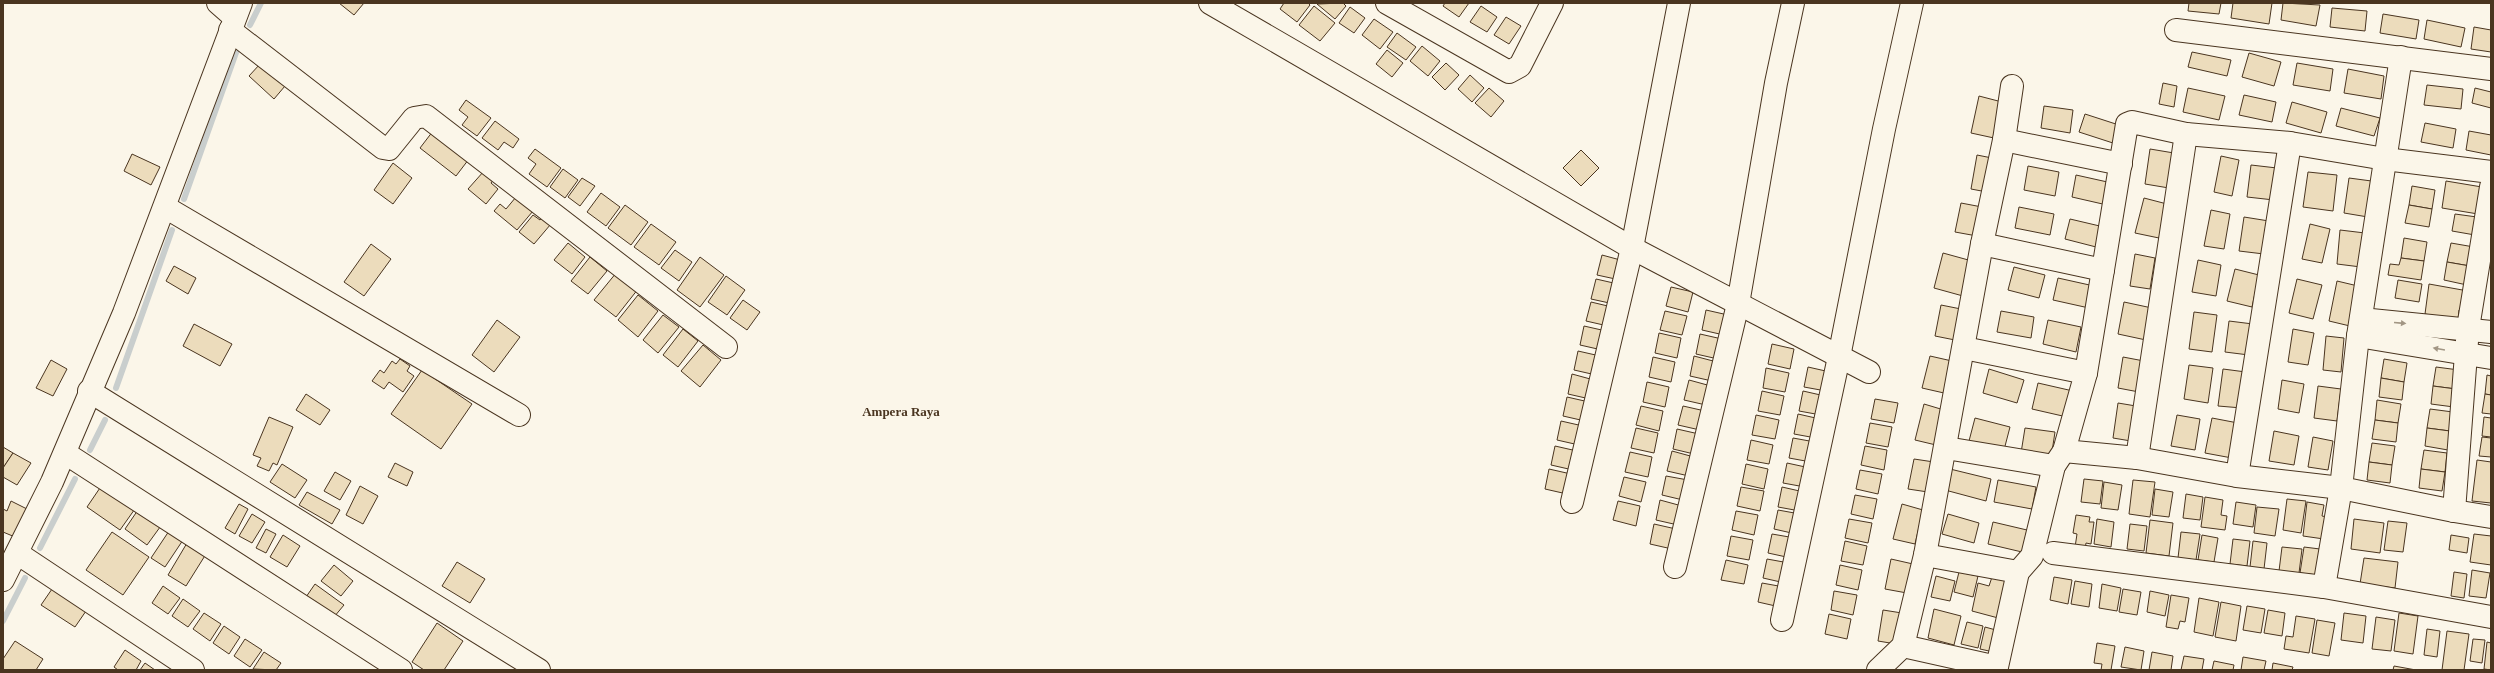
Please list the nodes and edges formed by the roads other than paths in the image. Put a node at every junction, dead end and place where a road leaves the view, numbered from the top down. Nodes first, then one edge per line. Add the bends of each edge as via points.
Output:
1 (218, 3) edge
2 (1210, 3) edge
3 (1387, 3) edge
4 (1552, 3) edge
5 (1679, 3) edge
6 (1793, 3) edge
7 (1912, 3) edge
8 (235, 17) edge
9 (2176, 30) dead end
10 (2402, 57) junction
11 (2491, 70) edge
12 (2012, 86) dead end
13 (2186, 134) junction
14 (2004, 140) junction
15 (2290, 143) junction
16 (2385, 159) junction
17 (2121, 164) junction
18 (2491, 172) edge
19 (2491, 187) edge
20 (165, 207) junction
21 (1982, 244) junction
22 (1632, 248) junction
23 (2103, 270) junction
24 (1738, 304) junction
25 (2360, 328) junction
26 (2468, 328) junction
27 (2491, 332) edge
28 (726, 347) dead end
29 (1964, 348) junction
30 (2466, 354) junction
31 (1840, 357) junction
32 (2491, 358) edge
33 (1869, 372) dead end
34 (2086, 373) junction
35 (89, 392) junction
36 (519, 415) dead end
37 (1946, 448) junction
38 (65, 454) junction
39 (2059, 458) junction
40 (2138, 458) junction
41 (2237, 476) junction
42 (2341, 488) junction
43 (1572, 502) dead end
44 (2454, 511) junction
45 (2491, 516) edge
46 (2053, 553) dead end
47 (1925, 555) junction
48 (8, 566) edge
49 (1675, 567) dead end
50 (2018, 572) junction
51 (2324, 588) junction
52 (2491, 616) edge
53 (1782, 620) dead end
54 (1903, 646) junction
55 (192, 670) edge
56 (401, 670) edge
57 (539, 670) edge
58 (1878, 670) edge

1 - 8 street
2 - 22 street
3 - 4 street via 1509,72 1520,66
5 - 22 street
6 - 24 street via 1776,82
7 - 31 street via 1884,129
8 - 20 street
8 - 28 street via 384,148 389,149 414,118 426,116
9 - 10 street
10 - 11 street
10 - 16 street
12 - 14 street
13 - 15 street
13 - 17 street via 2129,122
13 - 40 street
14 - 17 street
14 - 21 street
15 - 16 street
15 - 41 street
16 - 18 street
16 - 25 street
17 - 23 street
19 - 26 street
20 - 35 street via 124,313
20 - 36 street
21 - 23 street
21 - 29 street
22 - 24 street
22 - 43 street
23 - 34 street
24 - 31 street
24 - 49 street
25 -> 26 street
30 -> 25 street
25 - 42 street
26 - 27 street
26 - 30 street
29 - 34 street
29 - 37 street
30 - 32 street
30 - 44 street
31 - 33 street
31 - 53 street
34 - 39 street
35 - 38 street
35 - 57 street
37 - 39 street
37 - 47 street
38 - 48 street
38 - 56 street
39 - 40 street
39 - 50 street via 2032,556
40 - 41 street
41 - 42 street
42 - 44 street
42 - 51 street
44 - 45 street
46 - 51 street
47 - 50 street
47 - 54 street
48 - 55 street
50 - 54 street via 1997,667
51 - 52 street
54 - 58 street

